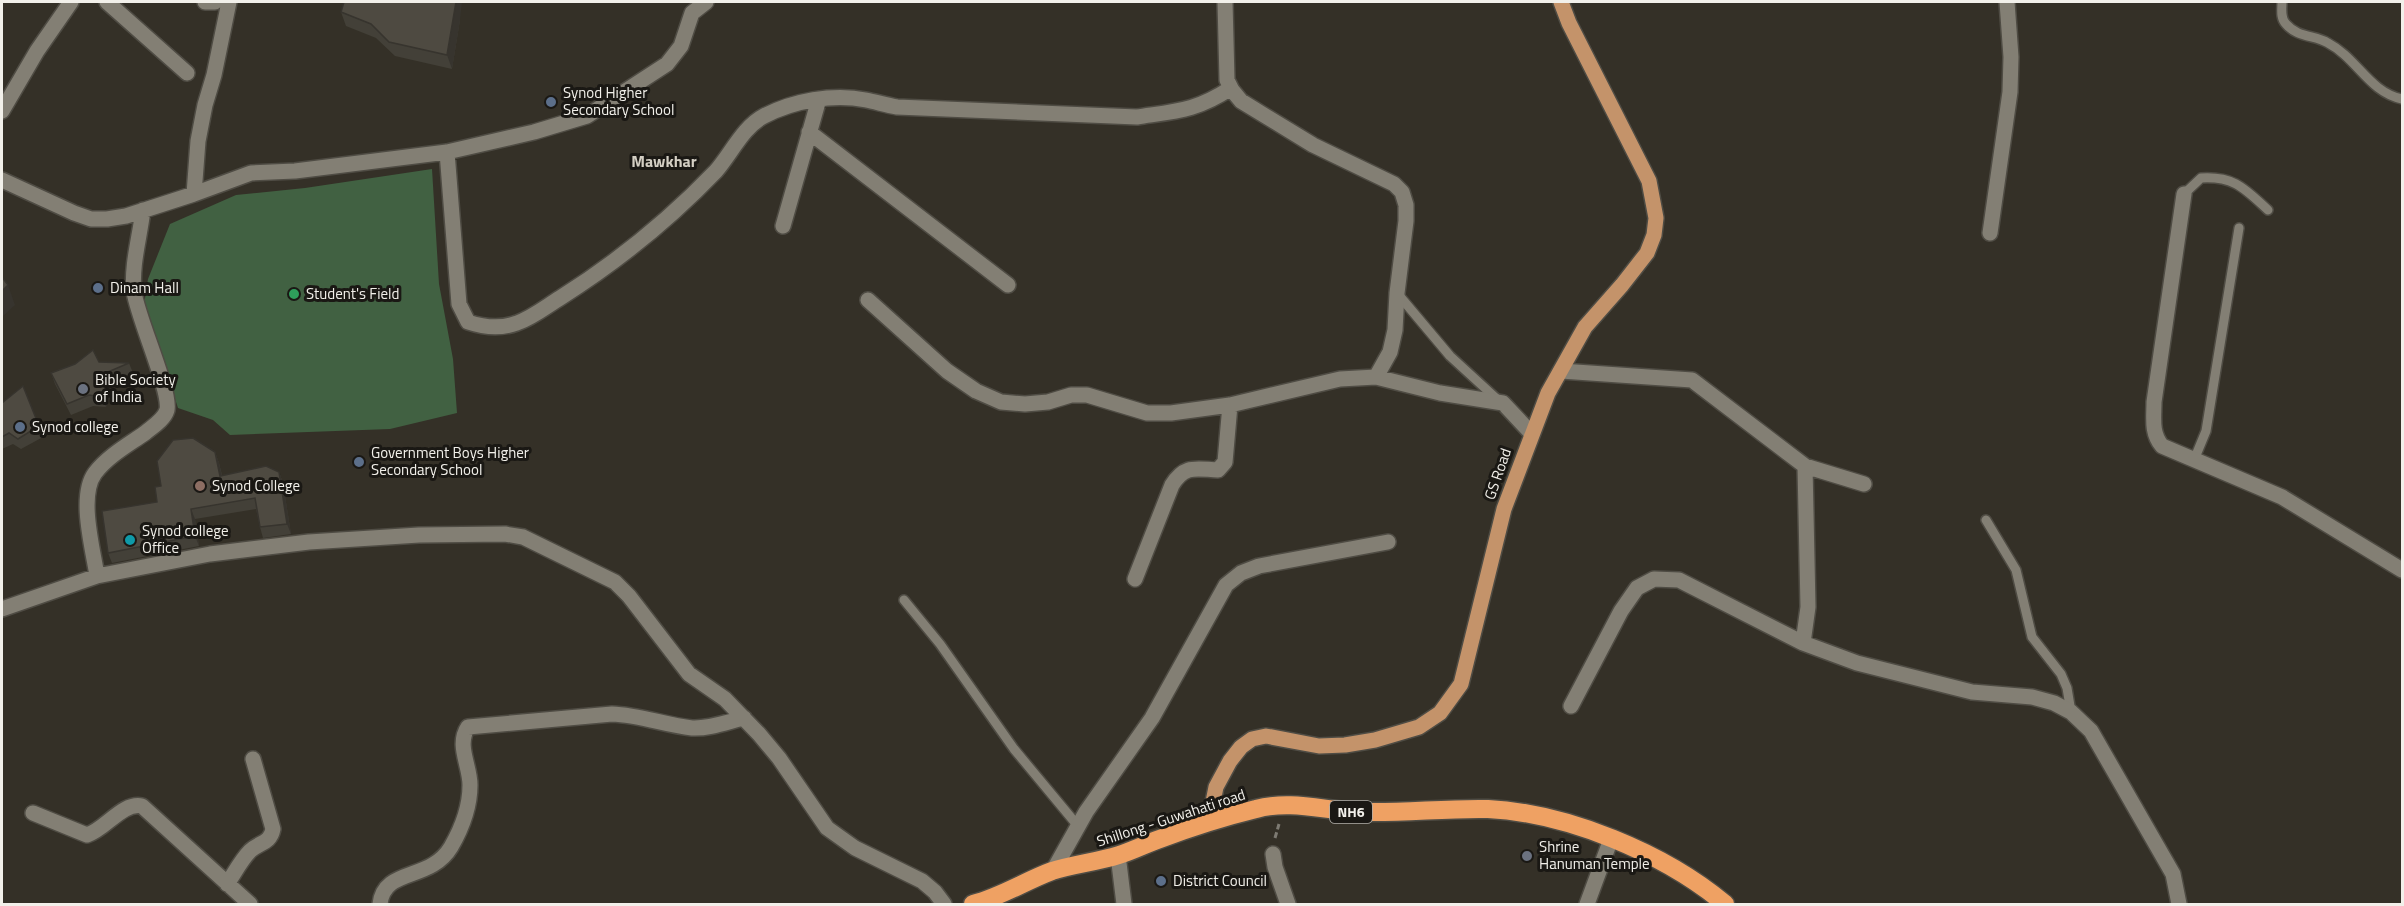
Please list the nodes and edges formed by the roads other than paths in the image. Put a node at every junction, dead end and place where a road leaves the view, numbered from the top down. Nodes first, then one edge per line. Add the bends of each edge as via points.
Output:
1 (71, 2) edge
2 (107, 2) edge
3 (205, 2) edge
4 (215, 2) edge
5 (229, 2) edge
6 (706, 2) edge
7 (1224, 2) edge
8 (1561, 2) edge
9 (2007, 2) edge
10 (2282, 2) edge
11 (689, 7) edge
12 (187, 73) dead end
13 (1231, 88) junction
14 (819, 99) junction
15 (2403, 99) edge
16 (2, 111) edge
17 (810, 132) junction
18 (447, 152) junction
19 (2, 180) edge
20 (194, 194) junction
21 (2184, 194) joint
22 (143, 210) junction
23 (2268, 210) dead end
24 (783, 226) dead end
25 (2239, 228) dead end
26 (1990, 233) dead end
27 (1008, 285) dead end
28 (1397, 293) junction
29 (868, 300) dead end
30 (1561, 370) junction
31 (1376, 377) junction
32 (1503, 403) junction
33 (1230, 405) junction
34 (1532, 434) junction
35 (2194, 460) junction
36 (1805, 466) junction
37 (1864, 484) dead end
38 (1986, 520) dead end
39 (1388, 542) dead end
40 (2403, 570) edge
41 (97, 576) junction
42 (1135, 579) dead end
43 (904, 600) dead end
44 (2, 609) edge
45 (1803, 643) junction
46 (1571, 706) dead end
47 (2071, 712) junction
48 (744, 718) junction
49 (253, 759) dead end
50 (33, 813) dead end
51 (1209, 822) junction
52 (1078, 826) junction
53 (1611, 839) junction
54 (1273, 854) road end
55 (1118, 855) junction
56 (1053, 871) junction
57 (227, 884) junction
58 (983, 903) edge
59 (250, 904) edge
60 (380, 904) edge
61 (944, 904) edge
62 (1124, 904) edge
63 (1288, 904) edge
64 (1587, 904) edge
65 (1725, 904) edge
66 (2179, 904) edge

1 - 16 street
2 - 12 street
3 - 4 street
5 - 20 street via 198,141
6 - 11 street
7 - 13 street via 1225,65
8 - 30 main road, GS Road via 1649,181 1656,218 1647,253 1585,327
9 - 26 street via 2010,92
10 - 15 lane via 2283,21 2288,27 2303,36 2326,41 2381,92
11 - 18 street via 681,46 667,64 587,116
13 - 14 street via 1197,107 1115,117 897,107 865,100
13 - 28 street via 1241,101 1313,145 1394,184 1402,192 1406,221
14 - 17 street
14 - 18 street via 761,117 729,157 672,214 605,269 518,323 500,327 468,322 459,304
17 - 24 street
17 - 27 street
18 - 20 street via 251,173
19 - 22 street via 91,219
20 - 22 street
21 - 23 lane via 2201,178 2220,178 2238,184
21 - 35 street via 2154,402 2154,431 2162,446
22 - 41 street via 134,291 167,409 155,426 108,459 94,475 87,507
25 - 35 lane via 2206,431
28 - 31 street via 1390,352
28 - 32 lane via 1450,356
29 - 33 street via 947,371 1001,402 1025,404 1087,395 1147,413
30 - 34 main road, GS Road
30 - 36 street via 1692,380
31 - 32 street
31 - 33 street via 1340,379
32 - 34 street
33 - 42 street via 1225,462 1218,470 1191,469 1179,474
34 - 51 main road, GS Road via 1504,509 1461,684 1440,713 1419,727 1345,745 1319,746 1266,736 1252,738 1230,761 1216,787
35 - 40 street via 2282,498
36 - 37 street
36 - 45 street via 1808,607
38 - 47 lane via 2016,570 2032,637 2061,674
39 - 52 street via 1259,566 1226,585 1152,718
41 - 44 street
41 - 48 street via 210,554 309,542 419,535 523,537 615,582 689,674
43 - 52 lane via 1014,749
45 - 46 street via 1679,580 1654,579 1637,588 1621,610
45 - 47 street via 1900,675 1972,692 2032,697
47 - 66 street via 2091,731 2173,874
48 - 60 street via 691,728 630,714 612,714 468,727 463,746 470,784 462,826 442,860 394,880 382,892
48 - 61 street via 779,758 827,828 855,848 922,881
49 - 57 street via 272,837 251,850
50 - 57 street via 87,835 128,808 142,806
51 - 53 highway, Shillong - Guwahati road / NH6 via 1285,805 1363,812 1490,810 1527,814
51 - 55 highway, Shillong - Guwahati road / NH6
52 - 56 street
53 - 64 street
53 - 65 highway, Shillong - Guwahati road / NH6 via 1683,874
54 - 63 street
55 - 56 highway, Shillong - Guwahati road / NH6
55 - 62 street
56 - 58 highway, Shillong - Guwahati road / NH6
57 - 59 street

